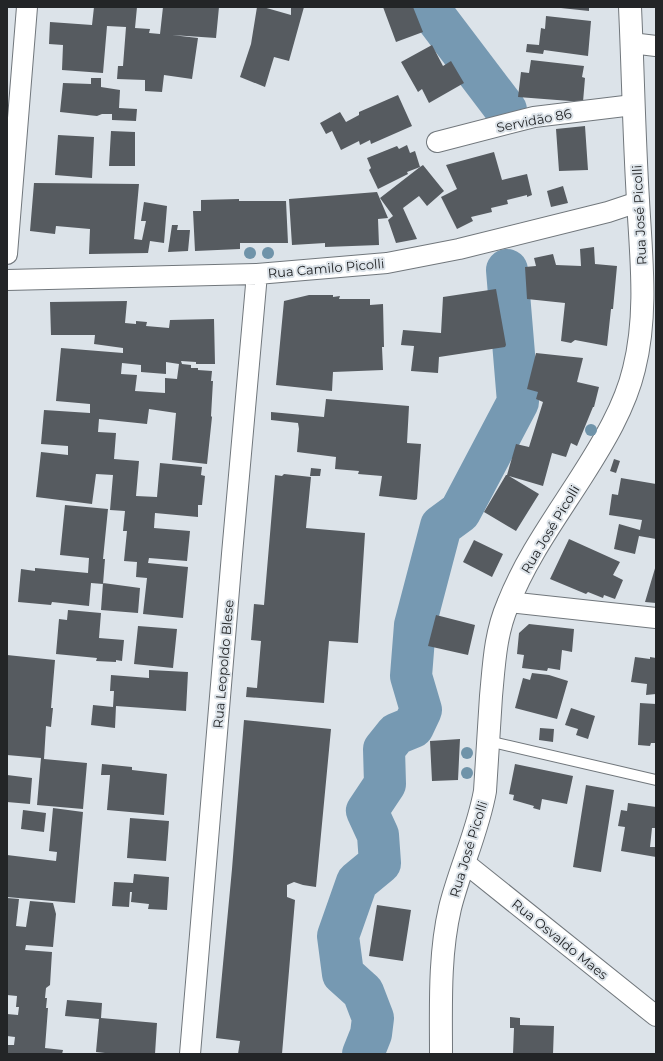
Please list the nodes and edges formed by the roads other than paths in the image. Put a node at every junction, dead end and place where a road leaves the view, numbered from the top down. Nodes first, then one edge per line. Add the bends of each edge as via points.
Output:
1 (27, 7) edge
2 (630, 7) edge
3 (631, 43) junction
4 (656, 46) edge
5 (633, 105) junction
6 (437, 142) dead end
7 (638, 202) junction
8 (7, 254) edge
9 (257, 274) junction
10 (7, 280) edge
11 (508, 602) junction
12 (656, 618) edge
13 (488, 741) junction
14 (656, 780) edge
15 (465, 862) junction
16 (653, 1008) edge
17 (190, 1054) edge
18 (441, 1054) edge

1 - 8 street
2 - 3 street, Rua José Picolli
3 - 4 street
3 - 5 street, Rua José Picolli
5 - 6 street, Servidão 86 via 534,117
5 - 7 street, Rua José Picolli
7 - 9 street, Rua Camilo Picolli via 608,212 459,249 387,263
7 - 11 street, Rua José Picolli via 642,313 634,368 627,391 601,447 529,561
9 - 10 street, Rua Camilo Picolli
9 - 17 street, Rua Leopoldo Blese
11 - 12 street
11 - 13 street, Rua José Picolli via 494,654
13 - 14 lane
13 - 15 street, Rua José Picolli via 485,791
15 - 16 street, Rua Osvaldo Maes
15 - 18 street, Rua José Picolli via 446,930 442,975

